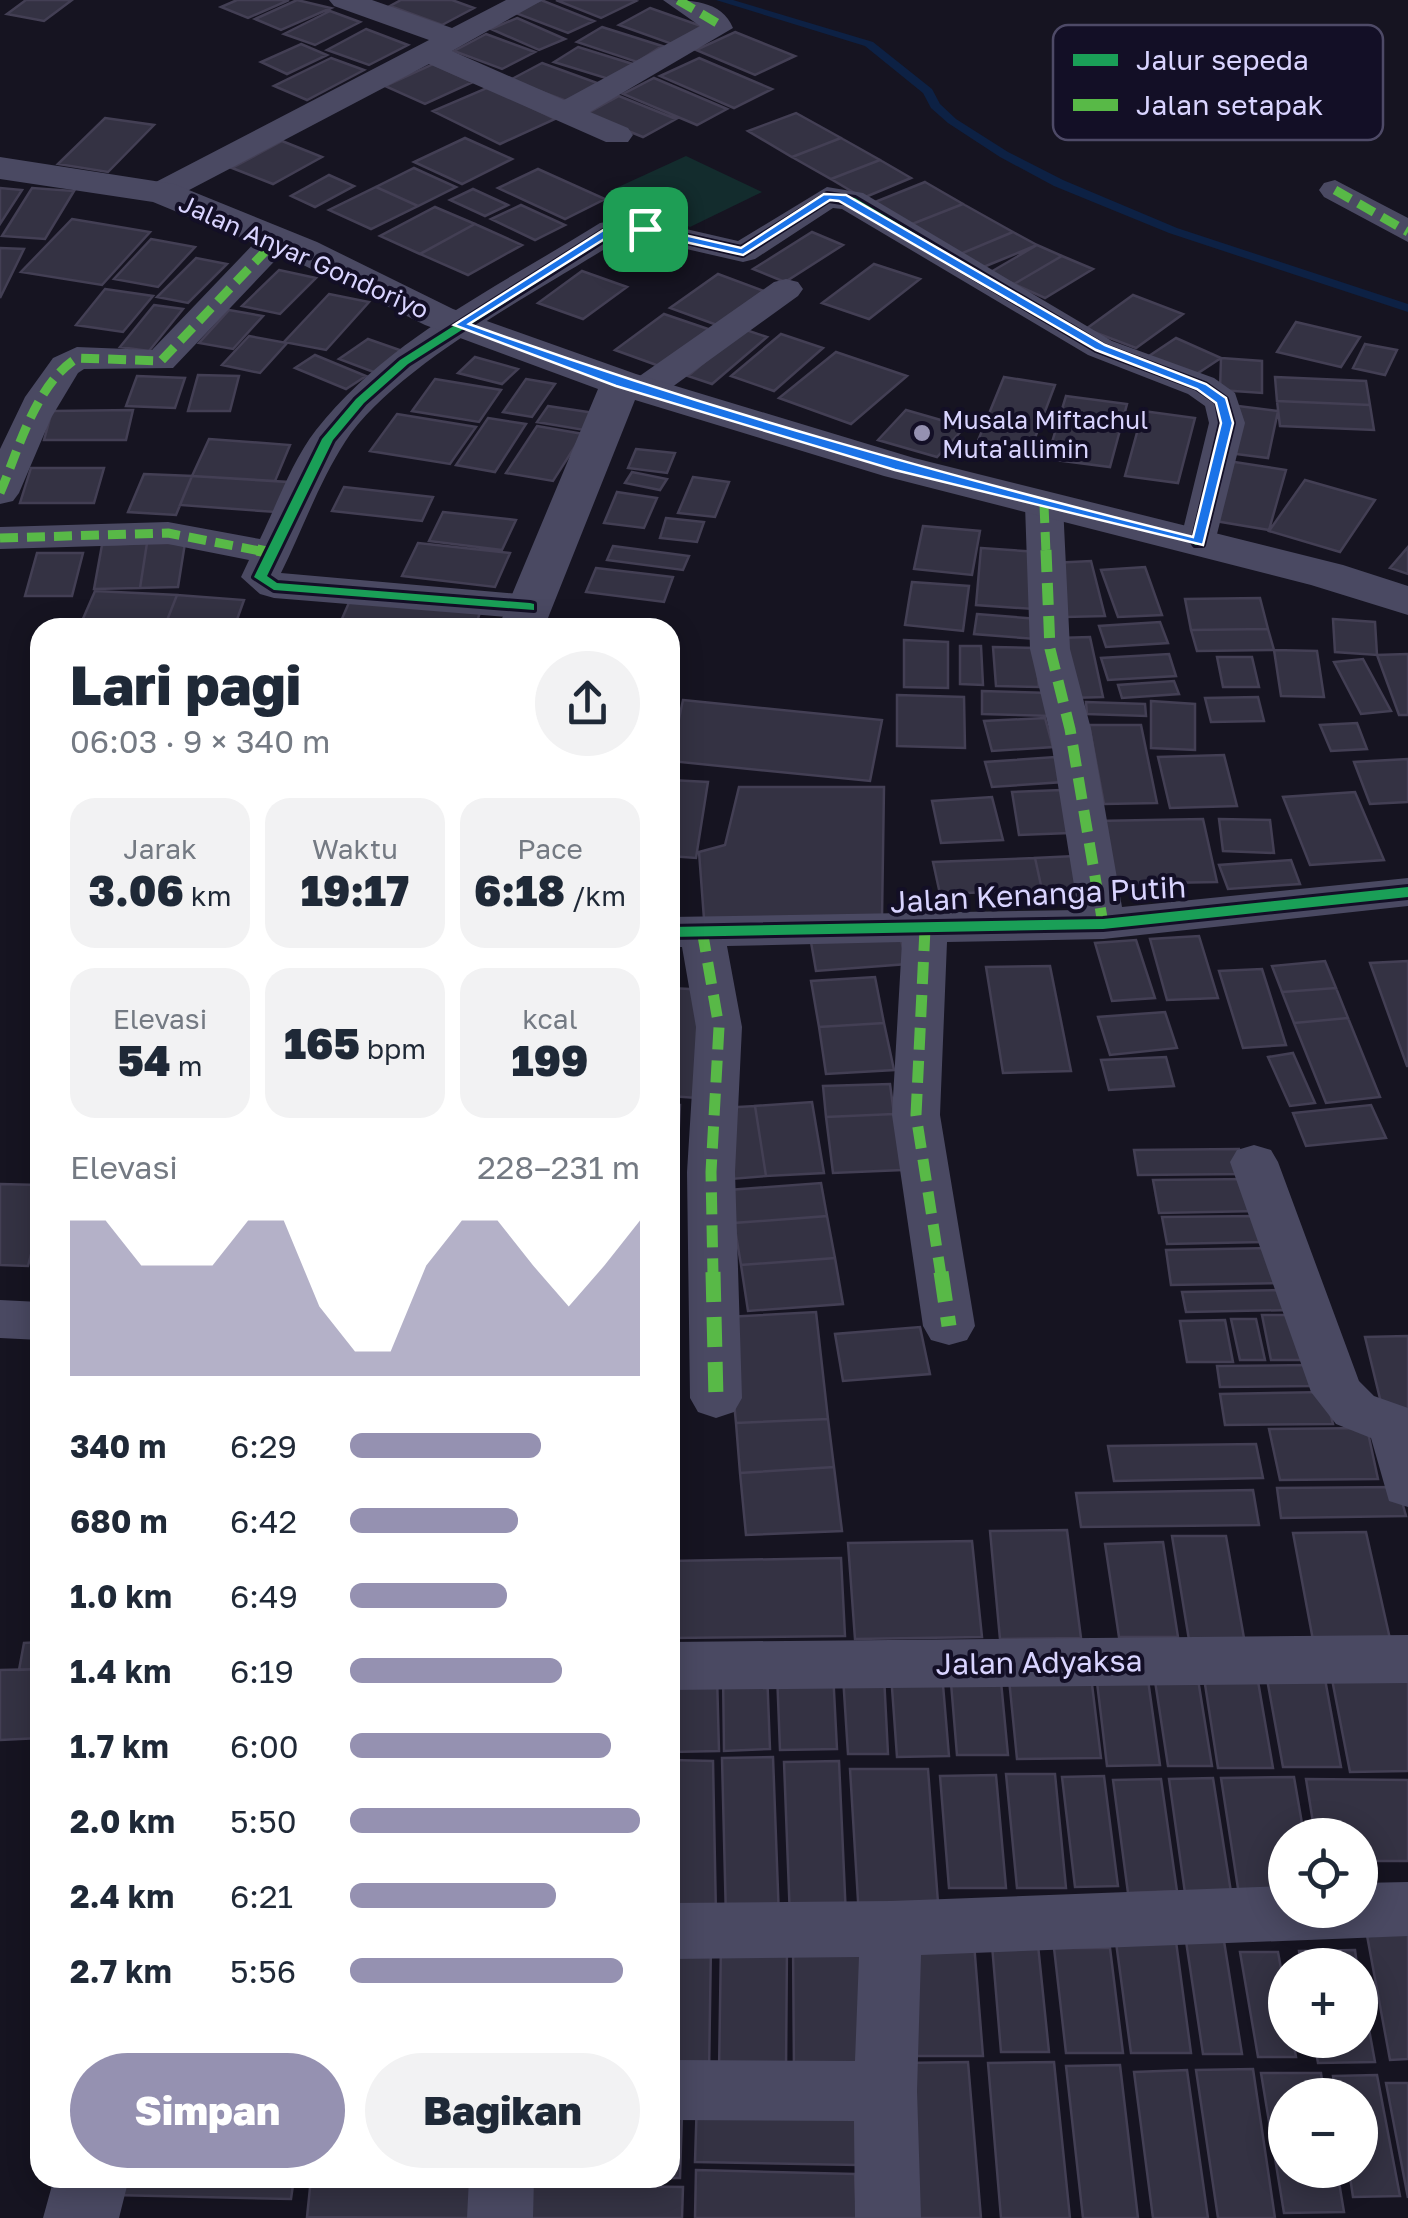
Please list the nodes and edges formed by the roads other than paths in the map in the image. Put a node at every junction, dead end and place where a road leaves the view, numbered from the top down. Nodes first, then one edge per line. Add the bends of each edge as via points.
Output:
1 (344, 0) edge
2 (528, 0) edge
3 (678, 0) edge
4 (438, 45) junction
5 (568, 112) junction
6 (617, 135) dead end
7 (0, 168) edge
8 (1335, 190) dead end
9 (160, 192) junction
10 (1408, 232) edge
11 (276, 240) junction
12 (786, 289) dead end
13 (460, 325) junction
14 (632, 387) junction
15 (0, 492) edge
16 (1044, 504) junction
17 (0, 538) edge
18 (1198, 542) junction
19 (271, 552) junction
20 (1408, 601) edge
21 (525, 618) edge
22 (1408, 892) edge
23 (1103, 924) junction
24 (925, 929) junction
25 (686, 931) edge
26 (1254, 1162) dead end
27 (0, 1320) edge
28 (30, 1321) edge
29 (949, 1326) dead end
30 (716, 1398) dead end
31 (1408, 1486) edge
32 (1408, 1659) edge
33 (680, 1666) edge
34 (1408, 1909) edge
35 (891, 1929) junction
36 (680, 1931) edge
37 (680, 2090) edge
38 (885, 2091) junction
39 (89, 2188) edge
40 (502, 2188) edge
41 (81, 2218) edge
42 (500, 2218) edge
43 (888, 2218) edge

1 - 4 street
2 - 4 street
3 - 5 street via 718,28
4 - 5 street
4 - 9 street
5 - 6 street
7 - 9 street, Jalan Anyar Gondoriyo
8 - 10 street
9 - 11 street, Jalan Anyar Gondoriyo
11 - 13 street, Jalan Anyar Gondoriyo
11 - 15 street via 162,361 66,362
12 - 14 street
13 - 14 street, Jalan Anyar Gondoriyo
13 - 18 street via 612,230 634,227 743,252 828,197 842,197 1100,348 1201,386 1222,401 1227,423
13 - 19 street via 404,362 328,439
14 - 16 street, Jalan Anyar Gondoriyo
14 - 21 street
16 - 18 street, Jalan Anyar Gondoriyo
16 - 23 street via 1050,650
17 - 19 street via 168,533
18 - 20 street, Jalan Anyar Gondoriyo
19 - 21 street via 260,577 274,586
22 - 23 street, Jalan Kenanga Putih
23 - 24 street, Jalan Kenanga Putih
24 - 25 street, Jalan Kenanga Putih
24 - 29 street via 916,1116
25 - 30 street via 719,1026 711,1172
26 - 31 street via 1336,1392 1355,1410 1395,1426
27 - 28 street
32 - 33 street, Jalan Adyaksa
34 - 35 street
35 - 36 street
35 - 38 street
37 - 38 street
38 - 43 street
39 - 41 street
40 - 42 street

